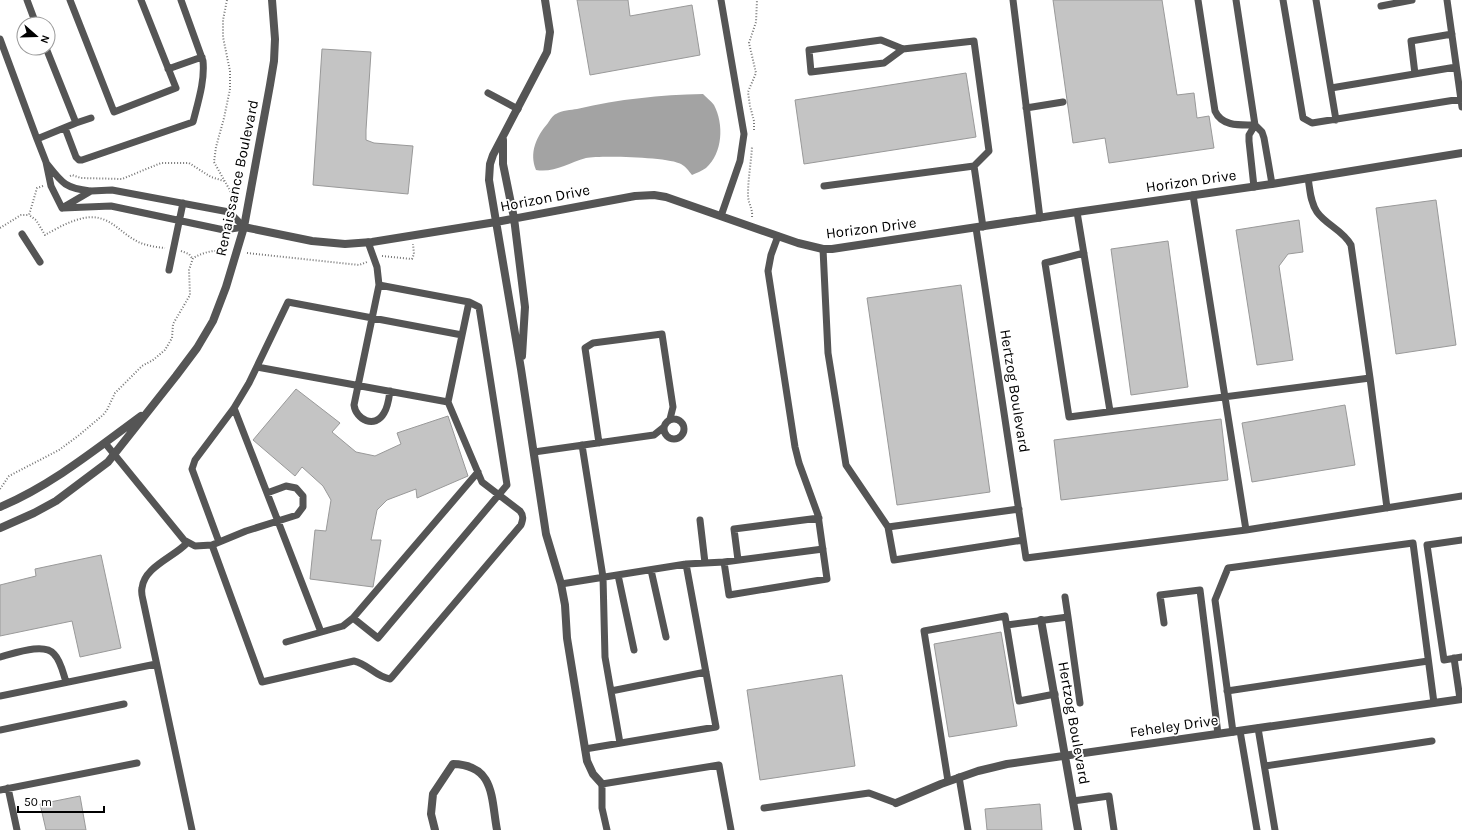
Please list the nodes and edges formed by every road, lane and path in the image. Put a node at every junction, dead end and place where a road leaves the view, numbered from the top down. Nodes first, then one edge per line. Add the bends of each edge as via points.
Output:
1 (27, 0) edge
2 (70, 0) edge
3 (141, 0) edge
4 (181, 0) edge
5 (227, 0) edge
6 (272, 0) edge
7 (545, 0) edge
8 (720, 0) edge
9 (757, 0) edge
10 (1013, 0) edge
11 (1198, 0) edge
12 (1236, 0) edge
13 (1283, 0) edge
14 (1316, 0) edge
15 (1412, 0) edge
16 (1447, 0) edge
17 (1381, 6) dead end
18 (33, 16) edge
19 (1452, 34) junction
20 (0, 39) edge
21 (903, 48) junction
22 (49, 56) edge
23 (202, 57) junction
24 (1456, 68) junction
25 (168, 69) junction
26 (1415, 74) junction
27 (1331, 88) junction
28 (488, 93) dead end
29 (1063, 102) dead end
30 (1462, 103) edge
31 (1026, 108) junction
32 (518, 109) junction
33 (91, 118) dead end
34 (1336, 120) junction
35 (76, 123) junction
36 (1255, 125) junction
37 (65, 128) junction
38 (753, 135) dead end
39 (504, 137) junction
40 (37, 139) junction
41 (753, 142) dead end
42 (1462, 153) edge
43 (46, 162) junction
44 (974, 166) junction
45 (1308, 178) junction
46 (1272, 184) junction
47 (824, 186) dead end
48 (1254, 187) junction
49 (91, 191) junction
50 (1193, 195) junction
51 (183, 203) junction
52 (62, 208) junction
53 (1077, 212) junction
54 (29, 215) dead end
55 (233, 216) junction
56 (721, 216) junction
57 (514, 218) junction
58 (1040, 218) junction
59 (180, 220) junction
60 (496, 222) junction
61 (751, 226) junction
62 (244, 227) junction
63 (979, 227) junction
64 (0, 228) edge
65 (22, 234) dead end
66 (778, 236) junction
67 (368, 242) junction
68 (823, 249) junction
69 (1084, 253) junction
70 (40, 262) dead end
71 (169, 270) dead end
72 (379, 285) junction
73 (469, 302) junction
74 (372, 317) junction
75 (462, 335) junction
76 (257, 367) junction
77 (521, 369) junction
78 (1370, 378) junction
79 (358, 385) junction
80 (390, 391) junction
81 (1225, 396) junction
82 (448, 402) junction
83 (234, 408) junction
84 (150, 410) junction
85 (1110, 411) junction
86 (670, 419) junction
87 (664, 427) junction
88 (599, 442) junction
89 (105, 443) junction
90 (582, 445) junction
91 (534, 452) junction
92 (114, 454) junction
93 (478, 472) junction
94 (267, 493) junction
95 (499, 494) junction
96 (1462, 496) edge
97 (0, 507) edge
98 (1387, 508) junction
99 (1019, 509) junction
100 (819, 518) junction
101 (700, 520) dead end
102 (278, 521) junction
103 (888, 527) junction
104 (0, 528) edge
105 (1246, 530) junction
106 (1023, 540) junction
107 (1462, 540) edge
108 (219, 542) junction
109 (187, 543) junction
110 (212, 545) junction
111 (823, 549) junction
112 (738, 560) junction
113 (724, 562) junction
114 (705, 563) junction
115 (686, 564) junction
116 (651, 570) junction
117 (618, 575) junction
118 (603, 577) junction
119 (561, 584) junction
120 (1064, 597) dead end
121 (353, 618) junction
122 (1068, 618) junction
123 (1041, 620) junction
124 (1164, 623) dead end
125 (1007, 625) junction
126 (322, 632) junction
127 (666, 637) dead end
128 (286, 642) dead end
129 (634, 650) dead end
130 (0, 657) edge
131 (1462, 657) edge
132 (1454, 658) junction
133 (1428, 661) junction
134 (156, 664) junction
135 (706, 672) junction
136 (66, 682) junction
137 (611, 691) junction
138 (1227, 691) junction
139 (1055, 694) junction
140 (0, 696) edge
141 (1461, 699) edge
142 (1080, 703) dead end
143 (1434, 703) junction
144 (124, 704) dead end
145 (1258, 728) junction
146 (0, 730) edge
147 (1236, 731) junction
148 (1218, 734) junction
149 (1432, 741) dead end
150 (620, 743) junction
151 (585, 749) junction
152 (1066, 756) junction
153 (137, 763) dead end
154 (1264, 766) junction
155 (959, 777) junction
156 (948, 781) junction
157 (602, 784) junction
158 (4, 789) edge
159 (1073, 801) junction
160 (896, 803) joint
161 (764, 808) dead end
162 (17, 830) edge
163 (192, 830) edge
164 (435, 830) edge
165 (497, 830) edge
166 (607, 830) edge
167 (731, 830) edge
168 (968, 830) edge
169 (1078, 830) edge
170 (1114, 830) edge
171 (1257, 830) edge
172 (1275, 830) edge

1 - 18 lane
2 - 25 lane via 114,112 176,88
3 - 25 lane
4 - 23 lane
5 - 55 path via 223,37 230,71 230,89 214,162 236,203
6 - 62 street, Renaissance Boulevard via 274,61
7 - 32 street via 550,32 549,45
8 - 56 lane via 744,134 740,161
9 - 38 path via 756,22 749,43 756,73 748,92 754,121
10 - 31 lane
11 - 36 lane via 1215,111 1225,122
12 - 36 lane
13 - 34 lane via 1303,118 1312,123
14 - 27 lane
15 - 17 lane
16 - 19 lane
19 - 24 lane
19 - 26 lane via 1411,41
20 - 40 lane
21 - 21 lane via 881,40 809,50 811,72 884,63
21 - 44 lane via 974,41 989,151
22 - 35 lane
23 - 25 lane
23 - 37 lane via 204,70 193,122 82,160 76,157
24 - 26 lane
24 - 30 lane
26 - 27 lane
27 - 34 lane
28 - 32 lane
29 - 31 lane
30 - 34 lane
31 - 58 lane
32 - 39 street
33 - 35 lane
35 - 37 lane
36 - 46 lane via 1264,138
36 - 48 lane via 1249,141
37 - 40 lane
39 - 57 street via 503,164
39 - 60 street via 493,155 489,175
40 - 43 lane
41 - 61 path via 748,184 748,201 753,211
42 - 45 street, Horizon Drive
43 - 49 lane via 63,183
43 - 52 lane via 51,186
44 - 47 lane
44 - 63 lane, Hertzog Boulevard
45 - 46 street, Horizon Drive
45 - 78 lane via 1312,201 1317,212 1351,245
46 - 48 street, Horizon Drive
48 - 50 street, Horizon Drive
49 - 51 lane via 112,190
49 - 52 lane
50 - 53 street, Horizon Drive
50 - 81 lane
51 - 55 lane via 229,212
51 - 59 lane
52 - 59 lane via 111,206
53 - 58 street, Horizon Drive
53 - 69 lane
54 - 64 path via 21,215
55 - 62 lane
56 - 57 street, Horizon Drive via 666,197 644,195
56 - 61 street, Horizon Drive
57 - 60 street, Horizon Drive
57 - 77 street via 525,306
58 - 63 street, Horizon Drive
59 - 62 lane via 224,230
59 - 71 lane
60 - 67 street, Horizon Drive
60 - 77 street
61 - 66 street, Horizon Drive
62 - 67 street, Horizon Drive via 312,241 345,244
62 - 84 street, Renaissance Boulevard via 213,321 197,348
63 - 68 street, Horizon Drive
63 - 99 lane, Hertzog Boulevard
65 - 70 lane
66 - 68 street, Horizon Drive
66 - 100 lane via 768,271 795,447
67 - 72 lane via 377,267
68 - 103 lane via 828,353 846,465
69 - 85 lane
69 - 85 lane via 1045,263 1069,417
72 - 73 lane
72 - 74 lane
73 - 75 lane
73 - 95 lane via 479,307 506,485
74 - 75 lane
74 - 76 lane via 288,302
74 - 79 lane
75 - 82 lane
76 - 79 lane
76 - 83 lane
77 - 91 street
78 - 81 lane
78 - 98 lane
79 - 80 lane
79 - 80 lane via 354,410 367,421 382,417
80 - 82 lane
81 - 85 lane
81 - 105 lane
82 - 93 lane
83 - 94 lane
83 - 108 lane via 195,460 192,468
84 - 89 street, Renaissance Boulevard
84 - 92 street, Renaissance Boulevard
86 - 87 lane
86 - 87 lane via 682,423 682,436 671,439 665,434
86 - 88 lane via 673,407 662,334 593,343 584,348
87 - 88 lane via 654,435
88 - 90 lane
89 - 92 lane
89 - 97 street, Renaissance Boulevard via 58,476 25,496
90 - 91 lane
90 - 118 lane
91 - 119 street via 546,534
92 - 104 street, Renaissance Boulevard via 108,462 56,500
92 - 109 lane
93 - 95 lane via 482,482
93 - 121 lane
94 - 102 lane
94 - 102 lane via 291,486 303,496 303,507 297,515
95 - 110 lane via 523,515 521,525 390,679 380,677 370,668 354,661 262,682
95 - 121 lane via 378,638
96 - 98 lane
98 - 105 lane
99 - 103 lane
99 - 106 lane, Hertzog Boulevard
100 - 111 lane
100 - 112 lane via 734,529
101 - 114 lane
102 - 108 lane
102 - 126 lane
103 - 106 lane via 894,560
105 - 106 lane, Hertzog Boulevard via 1026,558
107 - 132 lane via 1427,545 1444,660
108 - 110 lane
109 - 110 lane via 195,546
109 - 134 lane via 180,551 151,570 143,582 142,600
111 - 112 lane
111 - 113 lane via 827,579 729,595
112 - 113 lane
113 - 114 lane
114 - 115 lane
115 - 116 lane
115 - 135 lane
116 - 117 lane
116 - 127 lane
117 - 118 lane
117 - 129 lane
118 - 119 lane
118 - 137 lane via 605,657
119 - 151 street
120 - 122 lane
121 - 126 lane via 343,626
122 - 123 lane
122 - 142 lane
123 - 125 lane
123 - 139 street, Hertzog Boulevard
124 - 148 lane via 1160,595 1200,590
125 - 139 lane via 1019,701
125 - 156 lane via 1005,616 924,631
126 - 128 lane
130 - 136 lane via 37,648 50,650 58,660
131 - 132 lane
132 - 141 lane
133 - 138 lane
133 - 138 lane via 1413,543 1228,568 1214,600
133 - 143 lane
134 - 136 lane
134 - 163 lane
135 - 137 lane
135 - 150 lane via 716,727
136 - 140 lane
137 - 150 lane
138 - 147 lane
139 - 152 street, Hertzog Boulevard
141 - 143 street, Feheley Drive
143 - 145 street, Feheley Drive
144 - 146 lane
145 - 147 street, Feheley Drive
145 - 154 lane
147 - 148 street, Feheley Drive
147 - 171 lane
148 - 152 street, Feheley Drive
149 - 154 lane
150 - 151 lane
151 - 157 street via 590,768
152 - 155 street, Feheley Drive via 1007,764
152 - 159 street, Hertzog Boulevard
153 - 158 lane
154 - 172 lane
155 - 156 street, Feheley Drive
155 - 168 lane
156 - 160 street, Feheley Drive
157 - 166 lane via 602,808
157 - 167 lane via 719,765
158 - 162 lane
159 - 169 street, Hertzog Boulevard
159 - 170 lane via 1109,796
160 - 161 lane via 869,793
164 - 165 street via 431,814 433,794 453,764 465,764 482,773 489,785

